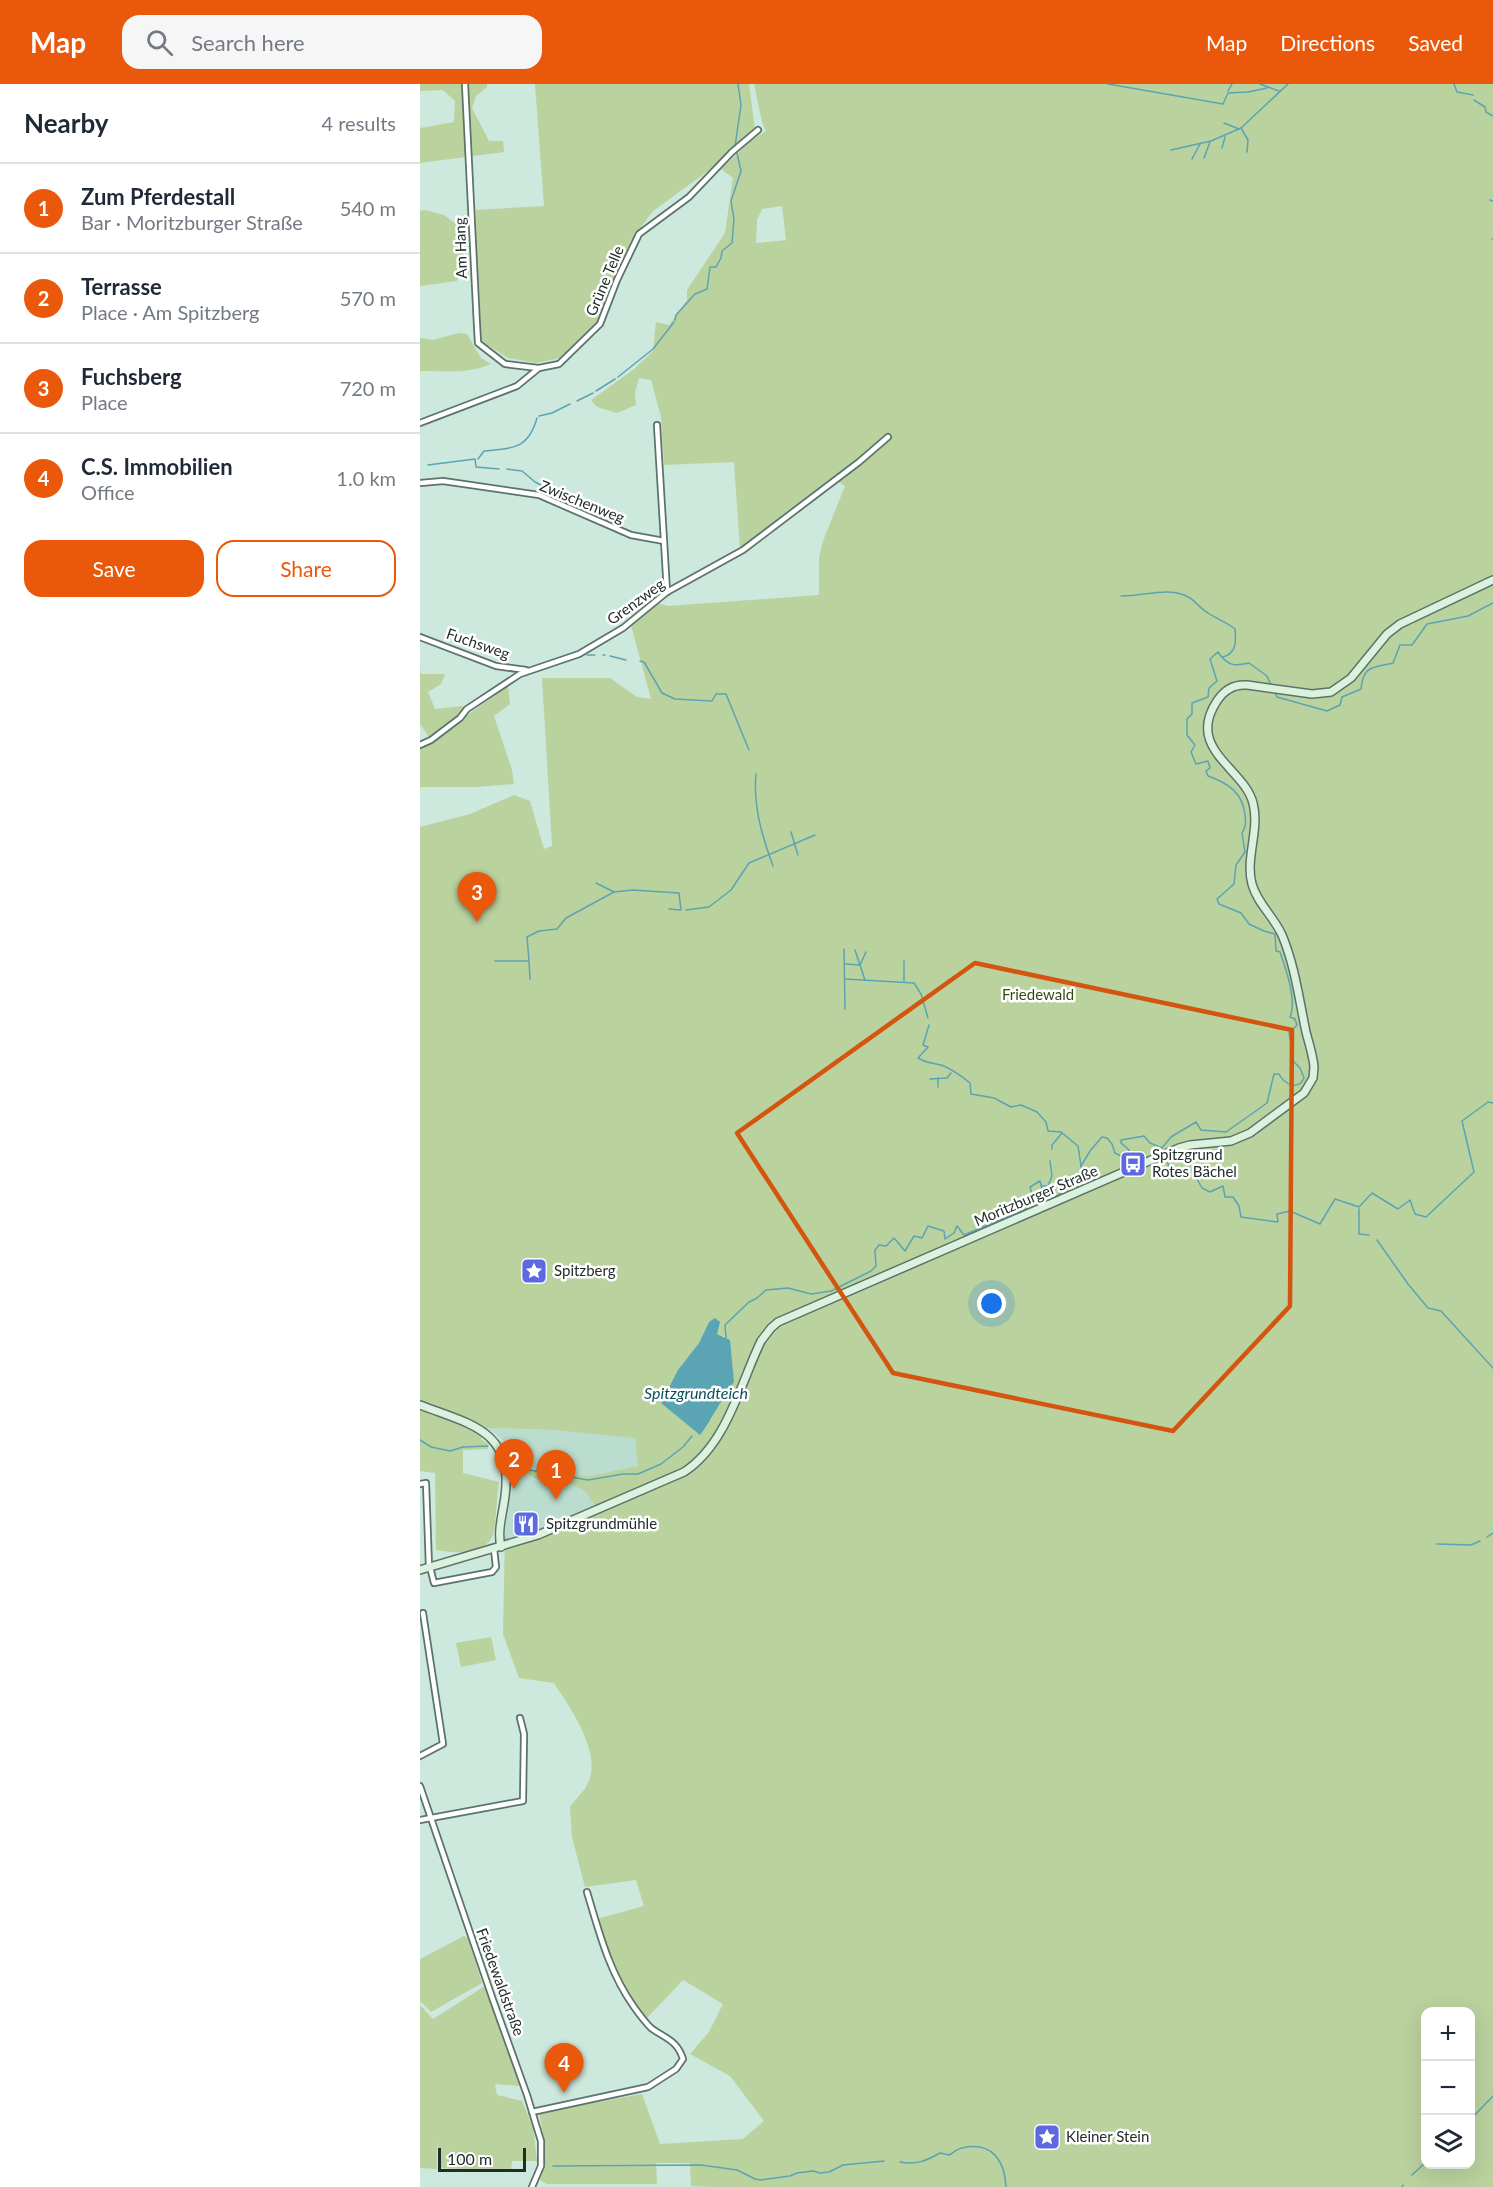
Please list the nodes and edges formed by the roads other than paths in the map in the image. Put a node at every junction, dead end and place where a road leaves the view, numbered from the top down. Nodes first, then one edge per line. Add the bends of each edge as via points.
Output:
1 (465, 84) edge
2 (758, 130) dead end
3 (539, 368) junction
4 (420, 423) edge
5 (657, 425) dead end
6 (888, 437) dead end
7 (420, 483) edge
8 (664, 541) junction
9 (1493, 580) edge
10 (667, 592) junction
11 (420, 637) edge
12 (529, 670) junction
13 (420, 746) edge
14 (420, 1405) edge
15 (420, 1484) edge
16 (498, 1548) junction
17 (430, 1567) junction
18 (420, 1570) edge
19 (423, 1613) dead end
20 (520, 1718) dead end
21 (420, 1755) edge
22 (420, 1786) edge
23 (431, 1819) junction
24 (420, 1820) edge
25 (587, 1892) dead end
26 (532, 2112) junction
27 (532, 2187) edge

1 - 3 street, Am Hang via 478,343 505,364
2 - 3 street, Grüne Telle via 689,197 639,234 600,324 559,364
3 - 4 street, Grüne Telle via 517,386
5 - 8 street
6 - 10 street, Grenzweg via 743,550
7 - 8 street, Zwischenweg via 443,481 539,495 631,535
8 - 10 street
9 - 16 street, Moritzburger Straße via 1400,624 1336,689 1321,694 1242,684 1223,693 1212,710 1209,734 1218,757 1248,789 1254,806 1251,880 1255,894 1278,928 1294,970 1314,1067 1308,1088 1244,1136 1179,1149 778,1322 761,1341 718,1437 698,1463 564,1525
10 - 12 street, Grenzweg via 623,628 579,654
11 - 12 street, Fuchsweg via 496,666
12 - 13 street, Grenzweg via 467,709
14 - 16 street via 479,1429 500,1450 506,1482
15 - 17 street via 426,1484
16 - 17 street, Moritzburger Straße
16 - 17 street via 492,1572 434,1583
17 - 18 street, Moritzburger Straße
19 - 21 street via 442,1744
20 - 23 street via 524,1734 523,1801
22 - 23 street, Friedewaldstraße
23 - 24 street
23 - 26 street, Friedewaldstraße
25 - 26 street via 606,1957 622,1988 650,2027 679,2047 683,2059 648,2087
26 - 27 street, Friedewaldstraße via 541,2141 541,2166

